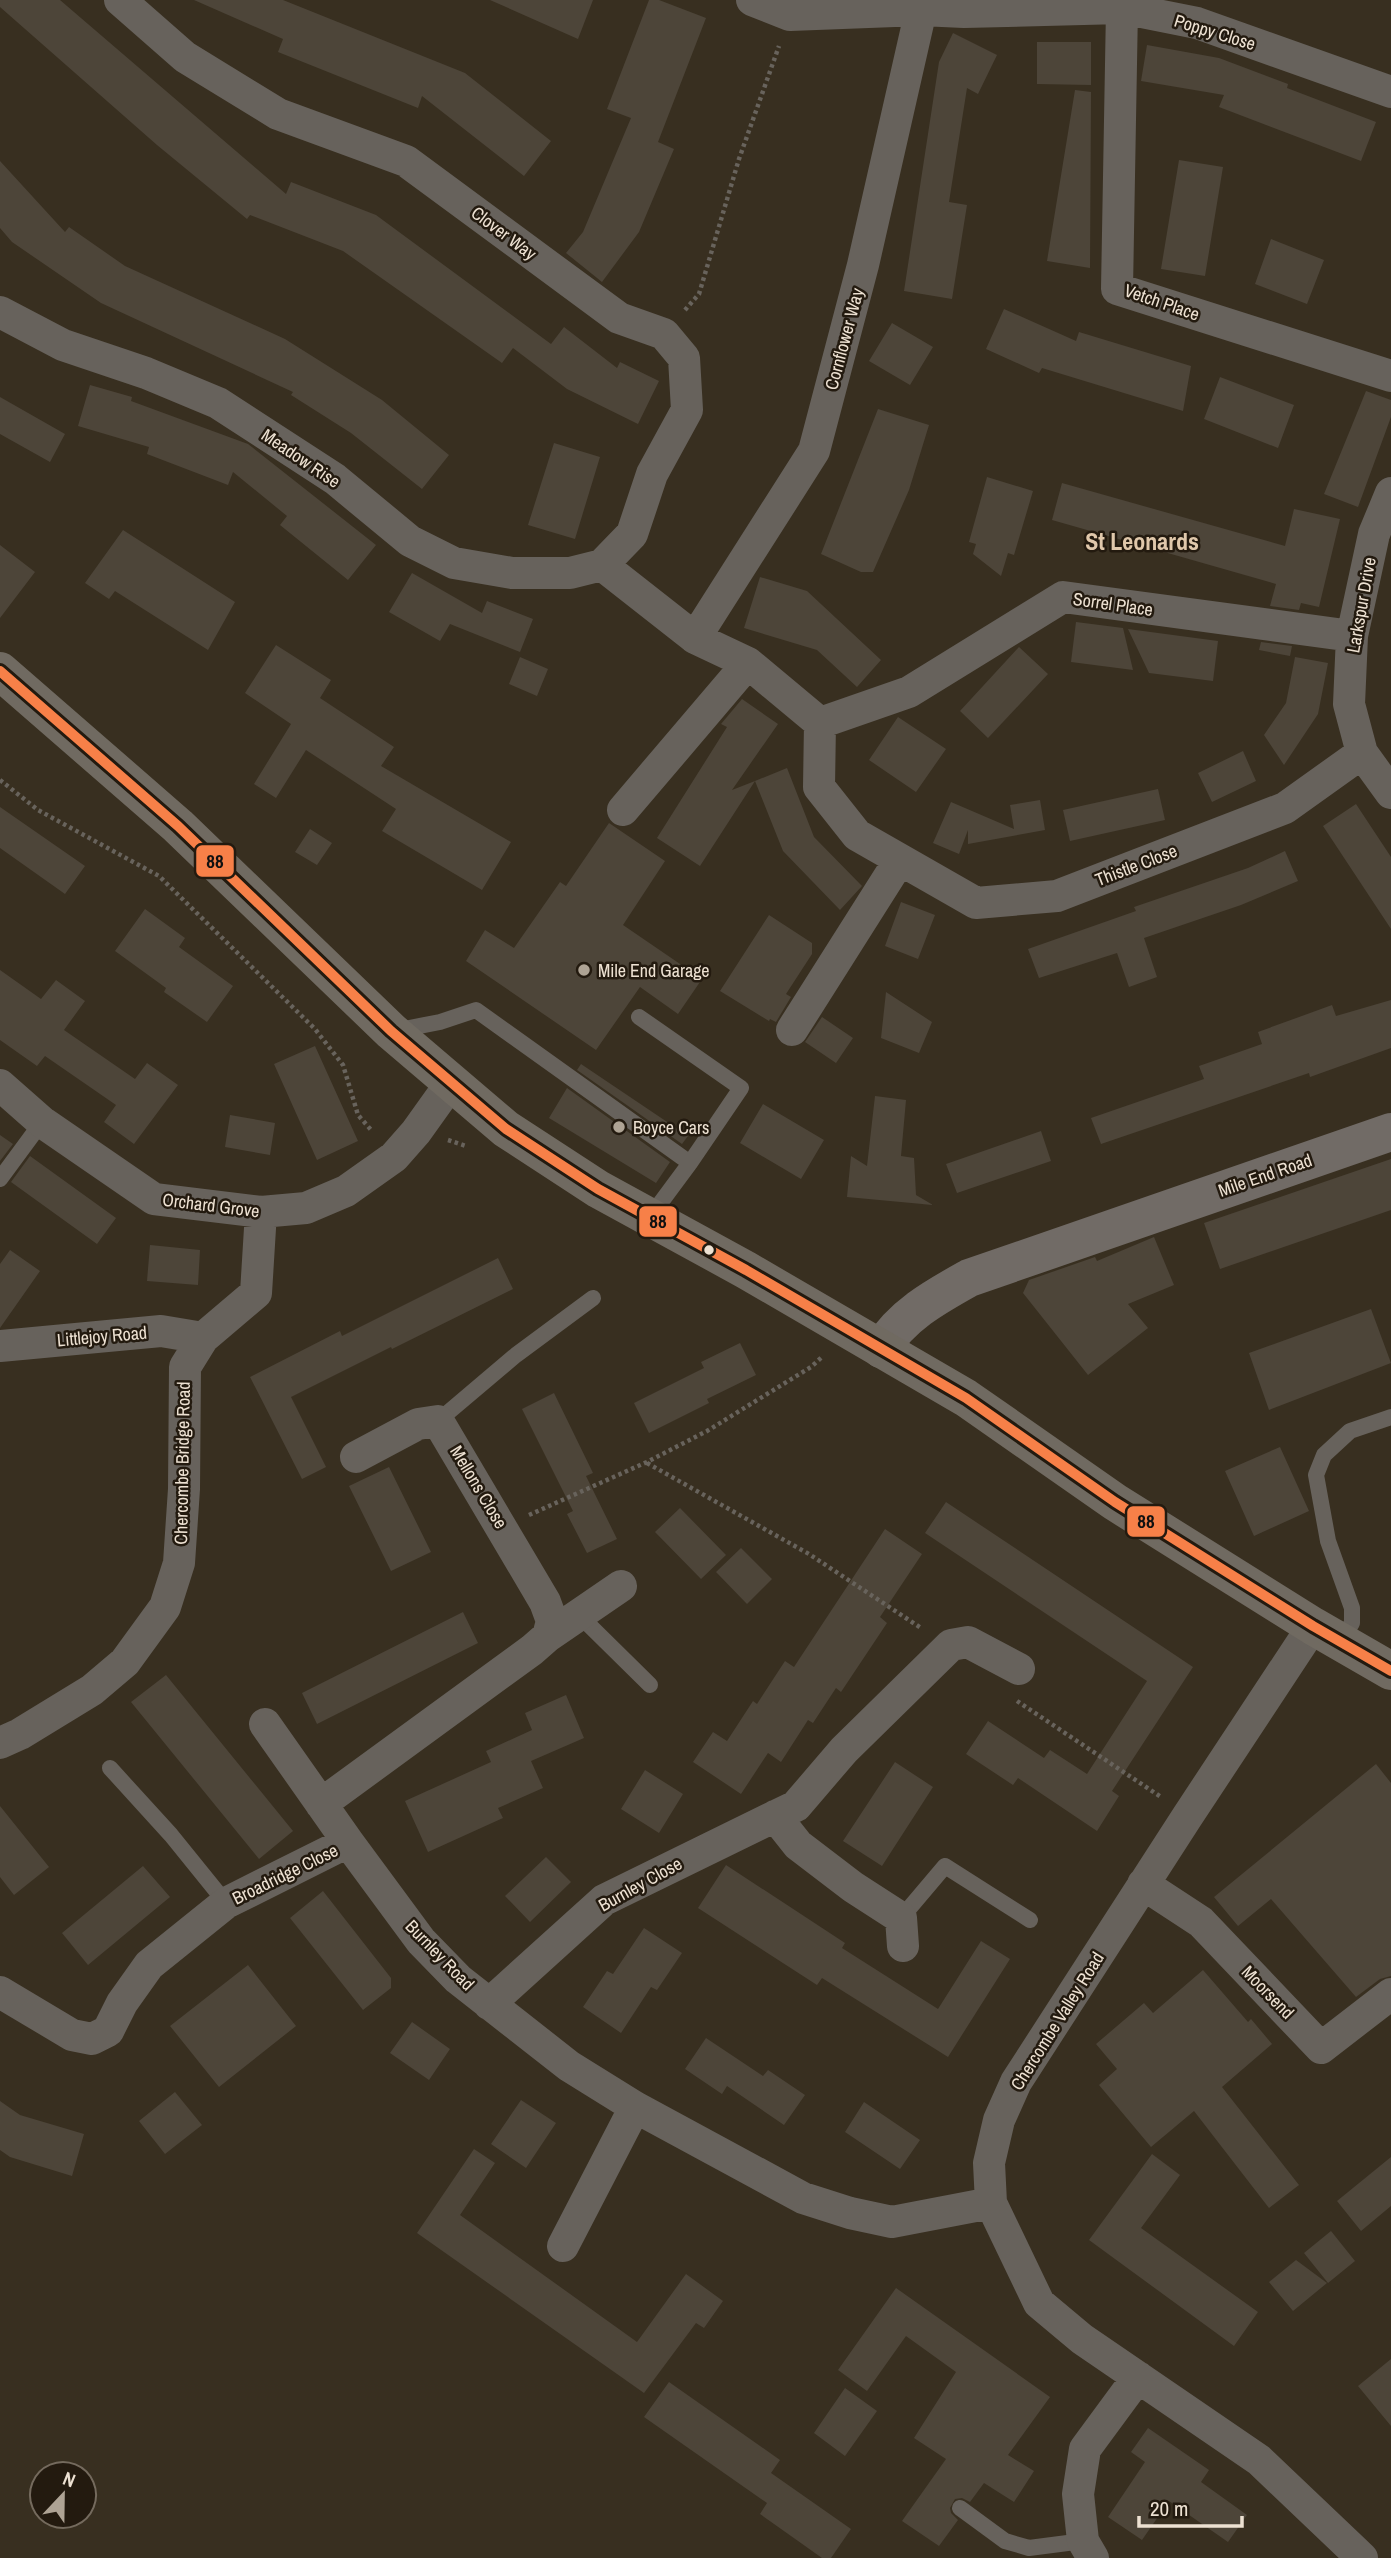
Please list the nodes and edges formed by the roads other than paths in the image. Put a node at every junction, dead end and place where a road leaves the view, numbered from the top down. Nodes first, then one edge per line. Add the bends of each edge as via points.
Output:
1 (120, 0) edge
2 (752, 0) edge
3 (1122, 8) junction
4 (921, 10) junction
5 (1391, 92) edge
6 (0, 312) edge
7 (1391, 376) edge
8 (1391, 493) edge
9 (602, 565) junction
10 (1352, 636) junction
11 (695, 638) junction
12 (748, 663) junction
13 (0, 671) edge
14 (820, 723) junction
15 (1362, 753) junction
16 (1391, 793) edge
17 (623, 810) dead end
18 (900, 861) junction
19 (639, 1017) dead end
20 (792, 1030) dead end
21 (391, 1031) junction
22 (451, 1083) junction
23 (0, 1085) edge
24 (42, 1122) junction
25 (1391, 1132) edge
26 (690, 1163) junction
27 (0, 1178) edge
28 (261, 1212) junction
29 (650, 1217) junction
30 (593, 1298) dead end
31 (203, 1338) junction
32 (0, 1346) edge
33 (881, 1349) junction
34 (1391, 1417) edge
35 (438, 1421) junction
36 (356, 1457) dead end
37 (621, 1586) dead end
38 (580, 1616) junction
39 (1327, 1634) junction
40 (548, 1636) junction
41 (1009, 1664) road end
42 (1391, 1671) edge
43 (650, 1685) dead end
44 (265, 1724) dead end
45 (0, 1743) edge
46 (110, 1768) dead end
47 (321, 1804) junction
48 (775, 1816) junction
49 (348, 1842) junction
50 (1143, 1884) junction
51 (226, 1903) junction
52 (1030, 1920) dead end
53 (902, 1932) joint
54 (0, 1992) edge
55 (1391, 1994) edge
56 (489, 2004) junction
57 (635, 2107) junction
58 (991, 2203) junction
59 (563, 2246) dead end
60 (1138, 2377) junction
61 (960, 2508) dead end
62 (1088, 2550) edge
63 (1362, 2558) edge

1 - 9 street, Clover Way via 185,57 278,114 407,160 619,318 664,334 684,358 688,410 652,474 632,534
2 - 4 street, Poppy Close via 790,15
3 - 4 street, Poppy Close
3 - 5 street, Poppy Close via 1197,23
3 - 7 street, Vetch Place via 1117,289
4 - 11 street, Cornflower Way via 863,265 814,451
6 - 9 street, Meadow Rise via 63,345 218,403 335,479 410,541 454,562 512,573 570,573
8 - 10 street, Larkspur Drive via 1374,534
9 - 11 street
10 - 14 street, Sorrel Place via 1063,597 909,692
10 - 15 street, Larkspur Drive via 1349,704
11 - 12 street
12 - 14 street
12 - 17 street
13 - 21 main road via 178,826
14 - 18 street, Thistle Close via 819,787 857,835
15 - 16 street, Larkspur Drive
15 - 18 street, Thistle Close via 1285,808 1058,896 976,903
18 - 20 street
19 - 26 lane via 741,1088
21 - 22 main road
21 - 26 lane via 476,1010
22 - 28 street, Orchard Grove via 394,1157 346,1191 306,1208
22 - 29 main road via 545,1157
23 - 24 street, Orchard Grove
24 - 27 lane
24 - 28 street, Orchard Grove via 154,1199
25 - 33 street, Mile End Road via 969,1278 927,1301 891,1332
26 - 29 lane
28 - 31 street, Chercombe Bridge Road via 256,1293
29 - 33 main road
30 - 35 lane
31 - 32 street, Littlejoy Road via 161,1331
31 - 45 street, Chercombe Bridge Road via 185,1367 179,1563 166,1607 125,1662 92,1690
33 - 39 main road via 966,1398 1115,1502
34 - 39 lane via 1350,1431 1324,1455 1316,1475 1328,1541 1352,1608 1352,1623
35 - 36 street via 418,1424
35 - 40 street, Mellons Close via 545,1602 552,1621
37 - 38 street
38 - 40 street
38 - 43 lane
39 - 42 main road
39 - 50 street, Chercombe Valley Road via 1186,1817
40 - 47 street
41 - 48 street, Burnley Close via 968,1642 951,1645 844,1750 796,1806
44 - 47 street, Burnley Road
46 - 51 lane
47 - 49 street, Burnley Road
48 - 53 street via 798,1845
48 - 56 street, Burnley Close via 604,1900
49 - 51 street, Broadridge Close
49 - 56 street, Burnley Road via 421,1941
50 - 55 street, Moorsend via 1201,1922 1321,2048
50 - 58 street, Chercombe Valley Road via 1016,2082 999,2120 989,2164
51 - 54 street, Broadridge Close via 149,1965 108,2031 92,2039 72,2035
52 - 53 lane via 945,1866
56 - 57 street, Burnley Road via 569,2066
57 - 58 street, Burnley Road via 803,2198 850,2213 892,2221
57 - 59 street
58 - 60 street, Chercombe Valley Road via 1039,2303
60 - 62 street via 1085,2449 1078,2494
60 - 63 street, Chercombe Valley Road via 1259,2460
61 - 62 lane via 1005,2542 1029,2548

